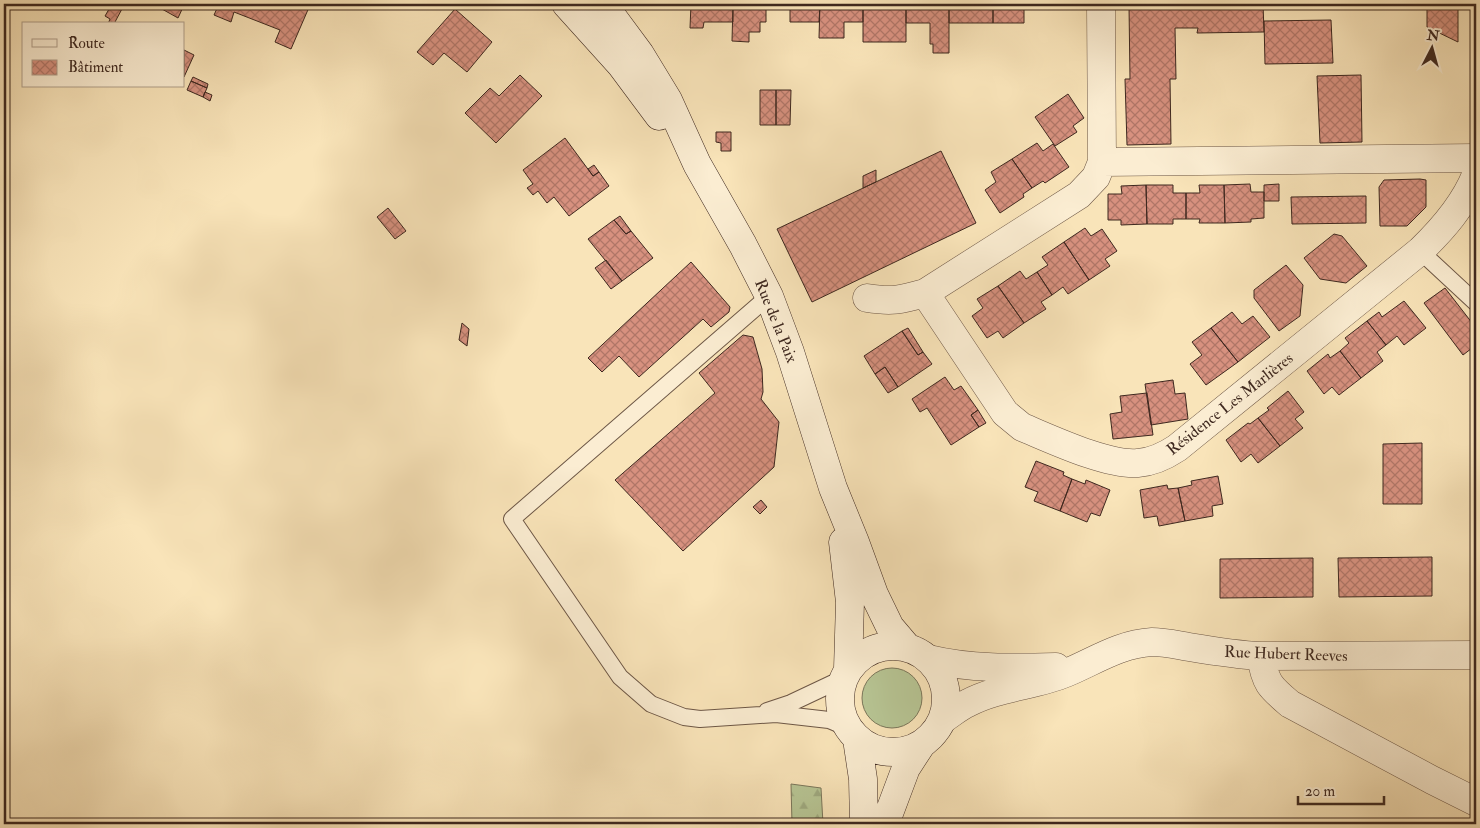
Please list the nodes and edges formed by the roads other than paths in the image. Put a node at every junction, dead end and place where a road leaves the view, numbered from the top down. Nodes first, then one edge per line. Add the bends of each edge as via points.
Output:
1 (566, 4) edge
2 (603, 4) edge
3 (1101, 4) edge
4 (1476, 158) edge
5 (1102, 162) junction
6 (697, 164) junction
7 (1476, 175) edge
8 (1420, 251) junction
9 (925, 293) junction
10 (769, 296) junction
11 (867, 298) dead end
12 (1476, 303) edge
13 (833, 488) junction
14 (918, 653) junction
15 (1476, 655) edge
16 (1261, 656) junction
17 (1099, 657) junction
18 (846, 673) junction
19 (750, 715) junction
20 (943, 719) junction
21 (853, 733) junction
22 (921, 745) junction
23 (1476, 802) edge
24 (864, 824) edge
25 (885, 824) edge

1 - 6 street, Rue de la Paix via 621,65
2 - 6 street, Rue de la Paix via 668,100
3 - 5 street
4 - 5 street
5 - 9 street via 1096,177 1079,195
6 - 10 street, Rue de la Paix
7 - 8 street, Résidence Les Marlières via 1454,214
8 - 9 street, Résidence Les Marlières via 1177,448 1164,456 1138,463 1111,461 1012,421
8 - 12 lane
9 - 11 street via 903,300
10 - 13 street, Rue de la Paix
10 - 19 lane via 512,519 620,677 646,699 684,717 709,719
13 - 14 street, Rue de la Paix via 890,627
13 - 18 street, Rue de la Paix via 850,602
14 - 17 street, Rue Hubert Reeves via 958,665 1040,667
14 - 18 street via 898,646 879,647 862,656
14 - 20 street via 939,672 945,687
15 - 16 street, Rue Hubert Reeves
16 - 17 street, Rue Hubert Reeves via 1153,642 1128,645
16 - 23 street via 1267,682 1290,704
17 - 20 street, Rue Hubert Reeves via 1058,676 980,698
18 - 19 lane via 792,703
18 - 21 street via 839,703 844,720
19 - 21 lane via 776,714 829,720
20 - 22 street via 934,734
21 - 22 street via 872,748 888,752 905,751
21 - 24 street via 863,779
22 - 25 street via 906,768

